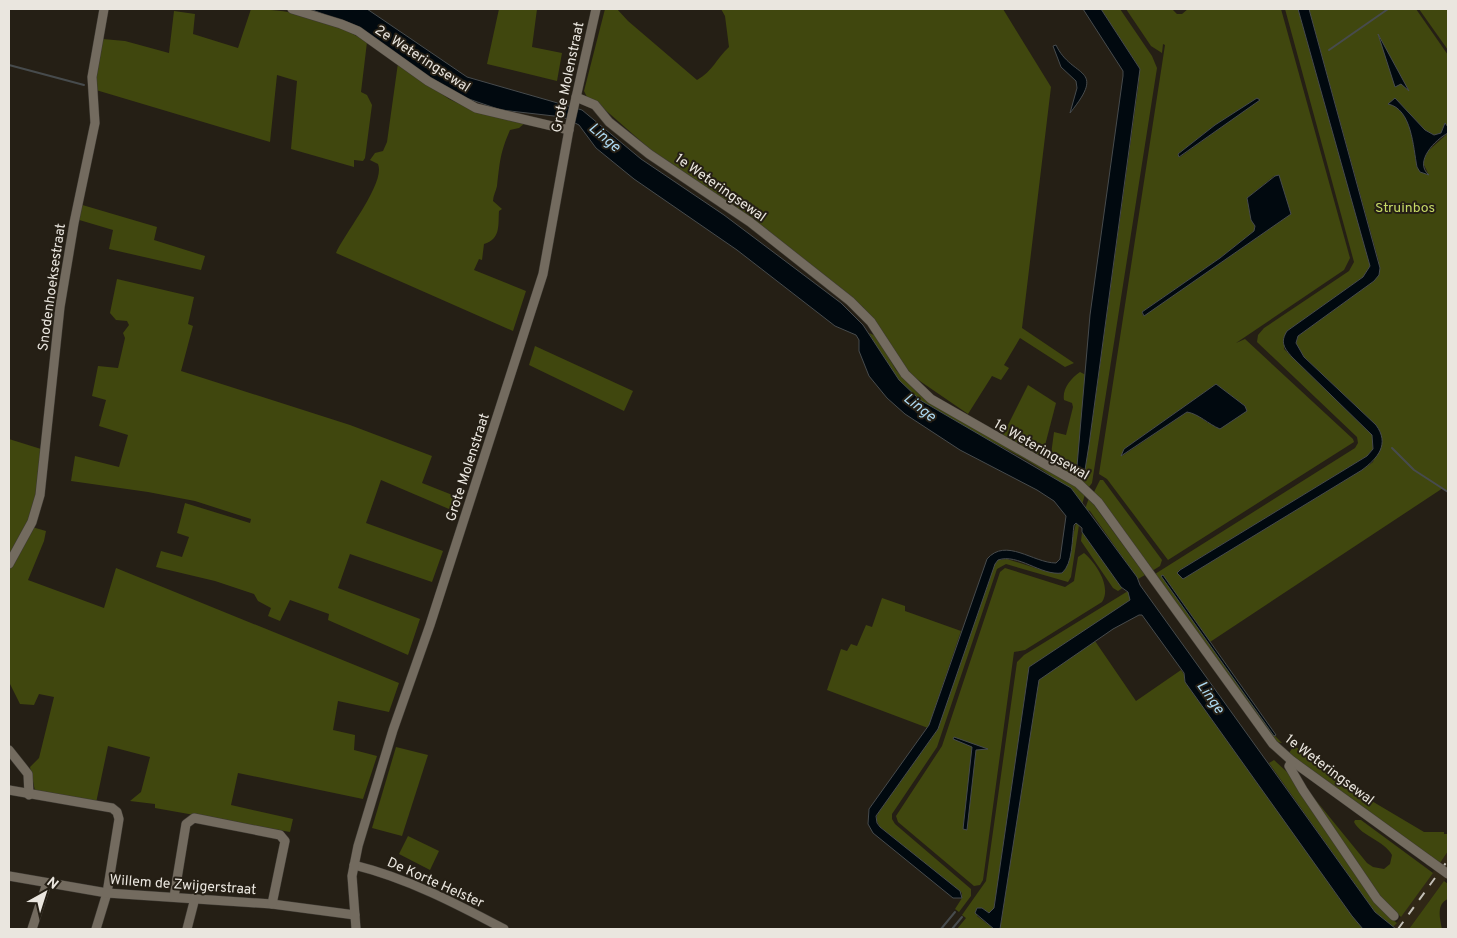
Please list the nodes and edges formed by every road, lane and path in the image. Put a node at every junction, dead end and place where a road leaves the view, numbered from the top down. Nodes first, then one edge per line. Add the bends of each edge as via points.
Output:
1 (104, 9) edge
2 (292, 9) edge
3 (596, 9) edge
4 (575, 101) junction
5 (569, 127) junction
6 (9, 564) edge
7 (9, 750) edge
8 (1292, 761) junction
9 (9, 790) edge
10 (29, 795) junction
11 (354, 865) junction
12 (1448, 874) edge
13 (9, 876) edge
14 (47, 883) junction
15 (107, 893) junction
16 (174, 897) junction
17 (195, 898) junction
18 (272, 904) junction
19 (355, 914) junction
20 (1394, 916) dead end
21 (32, 929) edge
22 (96, 929) edge
23 (187, 929) edge
24 (356, 929) edge
25 (504, 929) edge

1 - 6 street, Snodenhoeksestraat via 92,76 95,123 60,307 40,495 32,522
2 - 5 street, 2e Weteringsewal via 358,31 428,81 476,108
3 - 4 street, Grote Molenstraat
4 - 5 street, Grote Molenstraat
4 - 8 street, 1e Weteringsewal via 590,101 596,105 609,122 649,154 750,222 850,301 871,322 905,374 931,399 1090,493 1267,737
5 - 11 street, Grote Molenstraat via 543,274 394,730
7 - 10 street via 28,774
8 - 12 street, 1e Weteringsewal, bridge
8 - 20 street via 1289,766 1303,790 1377,899
9 - 10 street
10 - 15 street via 112,808 117,812 119,819
11 - 19 street, Grote Molenstraat
11 - 25 street, De Korte Helster via 372,869 455,904
13 - 14 street, Willem de Zwijgerstraat
14 - 15 street, Willem de Zwijgerstraat
14 - 21 street
15 - 16 street, Willem de Zwijgerstraat
15 - 22 street
16 - 17 street, Willem de Zwijgerstraat
16 - 18 street via 186,824 194,818 280,835 284,841
17 - 18 street, Willem de Zwijgerstraat
17 - 23 street
18 - 19 street, Willem de Zwijgerstraat
19 - 24 street, Grote Molenstraat

